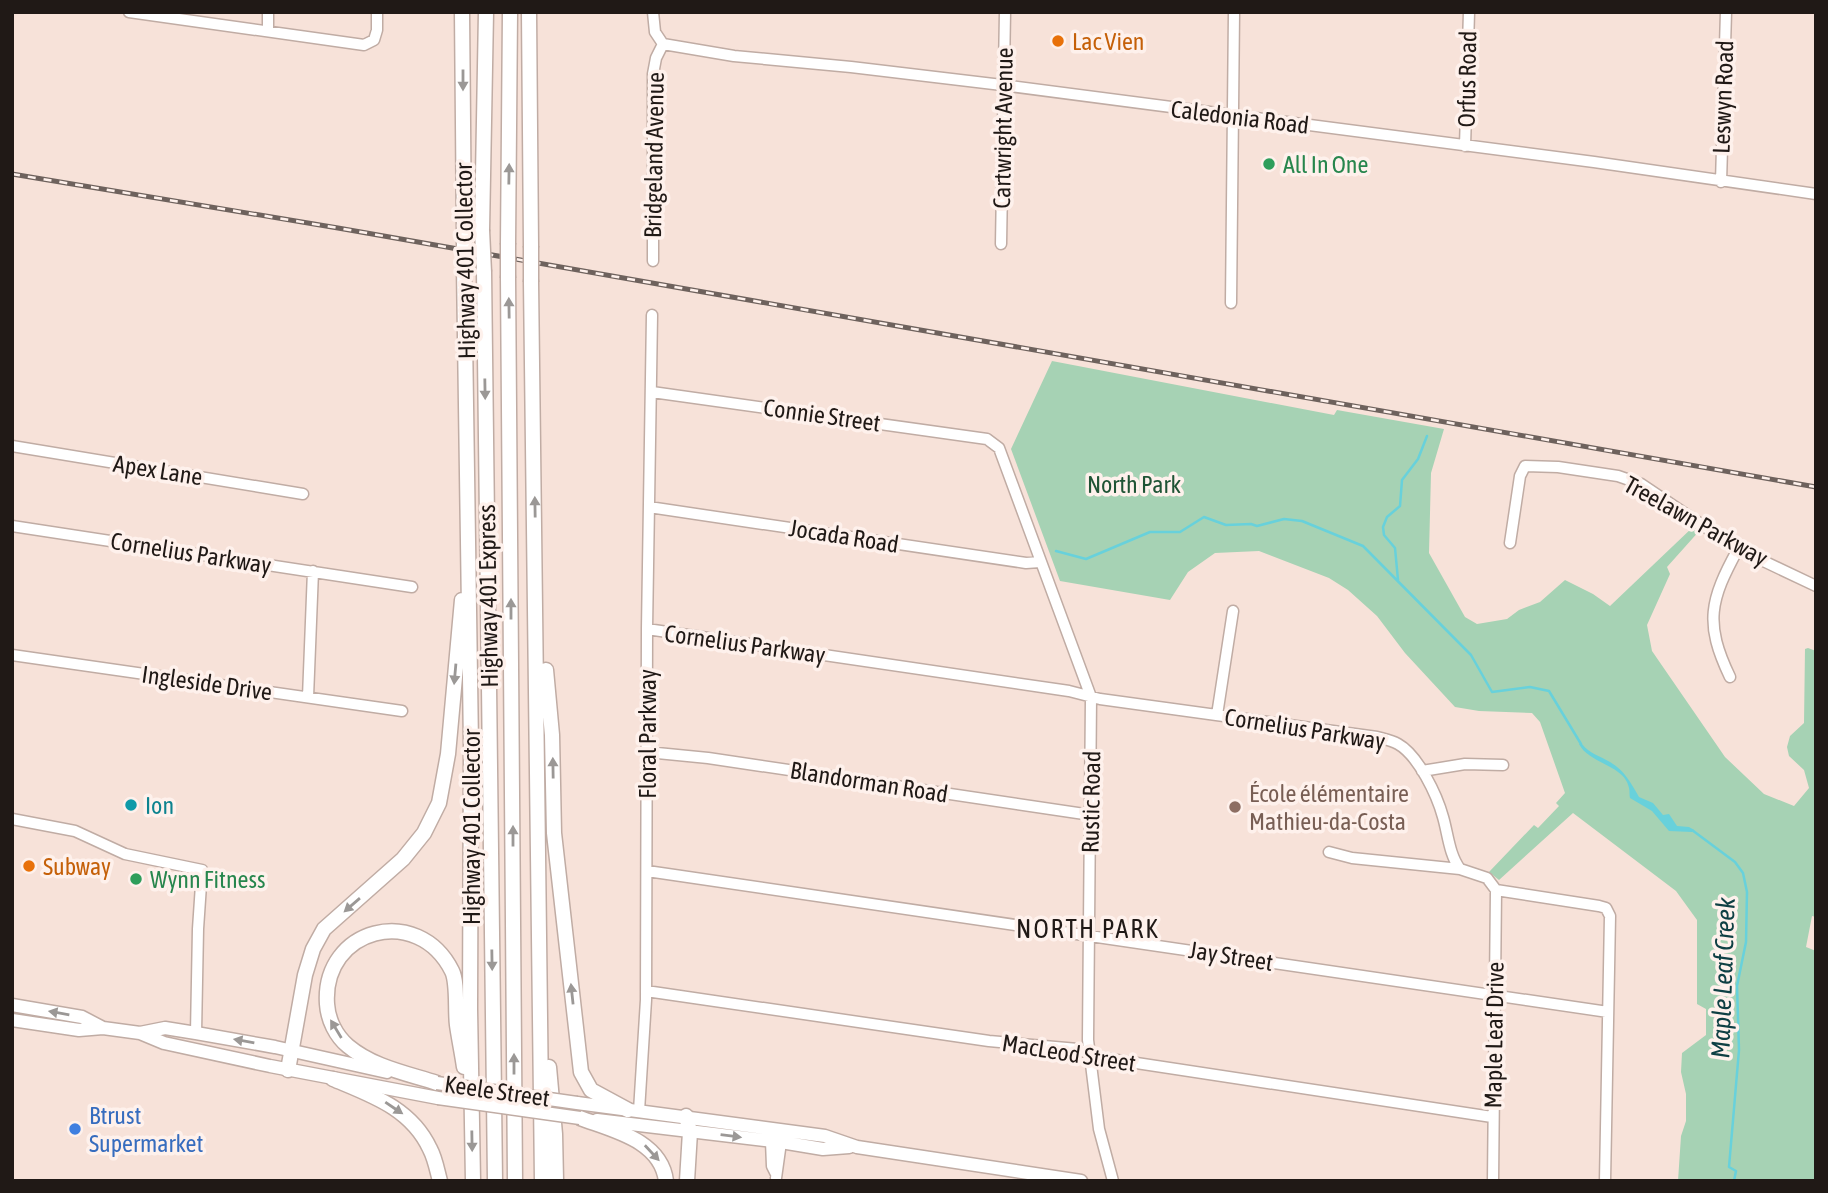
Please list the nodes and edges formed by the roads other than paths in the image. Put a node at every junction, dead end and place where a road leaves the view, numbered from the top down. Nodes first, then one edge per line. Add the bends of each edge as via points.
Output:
1 (129, 12) edge
2 (268, 12) edge
3 (377, 12) edge
4 (462, 12) edge
5 (485, 12) edge
6 (510, 12) edge
7 (529, 12) edge
8 (653, 12) edge
9 (1005, 12) edge
10 (1234, 12) edge
11 (1469, 12) edge
12 (1726, 12) edge
13 (159, 14) edge
14 (268, 31) junction
15 (663, 44) junction
16 (1002, 85) junction
17 (1233, 116) junction
18 (1465, 146) junction
19 (1721, 182) junction
20 (1816, 194) edge
21 (1001, 244) dead end
22 (653, 261) dead end
23 (1231, 303) dead end
24 (652, 315) dead end
25 (652, 392) junction
26 (991, 441) joint
27 (12, 446) edge
28 (303, 495) dead end
29 (649, 507) junction
30 (12, 526) edge
31 (1510, 543) dead end
32 (1738, 549) junction
33 (1040, 562) junction
34 (313, 571) junction
35 (537, 576) junction
36 (470, 583) junction
37 (1816, 586) edge
38 (412, 587) dead end
39 (1233, 611) dead end
40 (647, 629) junction
41 (12, 655) edge
42 (1730, 677) dead end
43 (308, 697) junction
44 (1091, 697) junction
45 (402, 711) dead end
46 (1217, 715) junction
47 (647, 752) junction
48 (1503, 765) dead end
49 (1422, 771) junction
50 (1091, 815) junction
51 (12, 819) edge
52 (1329, 852) dead end
53 (1460, 869) junction
54 (647, 871) junction
55 (1496, 890) junction
56 (1088, 936) junction
57 (541, 964) junction
58 (646, 991) junction
59 (1494, 997) junction
60 (12, 1005) edge
61 (1608, 1012) junction
62 (12, 1020) edge
63 (103, 1028) junction
64 (140, 1033) junction
65 (196, 1033) junction
66 (291, 1051) junction
67 (1089, 1052) junction
68 (288, 1070) junction
69 (333, 1079) junction
70 (437, 1090) junction
71 (634, 1111) junction
72 (472, 1112) junction
73 (685, 1116) junction
74 (1492, 1117) junction
75 (580, 1118) junction
76 (791, 1130) junction
77 (690, 1132) junction
78 (776, 1141) junction
79 (857, 1147) junction
80 (776, 1177) edge
81 (440, 1181) edge
82 (473, 1181) edge
83 (495, 1181) edge
84 (515, 1181) edge
85 (542, 1181) edge
86 (556, 1181) edge
87 (667, 1181) edge
88 (687, 1181) edge
89 (1081, 1181) edge
90 (1113, 1181) edge
91 (1493, 1181) edge
92 (1605, 1181) edge

1 - 13 street
2 - 14 street
3 - 14 street via 374,40 365,44
4 -> 36 highway, Highway 401 Collector, bridge
5 -> 83 highway, Highway 401 Express, bridge via 482,230
84 -> 6 highway, Highway 401 Express, bridge
35 -> 7 highway, bridge
8 - 15 street, Bridgeland Avenue via 655,32
9 - 16 street, Cartwright Avenue
10 - 17 street
11 - 18 street, Orfus Road
12 - 19 street, Leswyn Road
13 - 14 street
15 - 16 street, Caledonia Road
15 - 22 street, Bridgeland Avenue via 653,74
16 - 17 street, Caledonia Road
16 - 21 street, Cartwright Avenue
17 - 18 street, Caledonia Road
17 - 23 street
18 - 19 street, Caledonia Road
19 - 20 street, Caledonia Road
24 - 25 street, Floral Parkway
25 - 26 street, Connie Street
25 - 29 street, Floral Parkway
26 - 33 street, Rustic Road via 1004,460
27 - 28 street, Apex Lane
29 - 33 street, Jocada Road via 1026,564
29 - 40 street, Floral Parkway
30 - 34 street, Cornelius Parkway
31 - 32 street, Treelawn Parkway via 1520,476 1531,464 1618,476 1641,484
32 - 37 street, Treelawn Parkway
32 - 42 street via 1721,581 1713,613 1715,640
33 - 44 street, Rustic Road
34 - 38 street, Cornelius Parkway
34 - 43 street
35 - 57 highway
71 -> 35 highway via 591,1090 581,1072 554,833 552,735
36 -> 66 highway via 462,600 439,803 424,833 403,859 324,929 309,962
36 - 72 highway, Highway 401 Collector
39 - 46 street
40 - 44 street, Cornelius Parkway
40 - 47 street, Floral Parkway
41 - 43 street, Ingleside Drive
43 - 45 street, Ingleside Drive
44 - 46 street, Cornelius Parkway
44 - 50 street, Rustic Road
46 - 49 street, Cornelius Parkway via 1391,741
47 - 50 street, Blandorman Road
47 - 54 street, Floral Parkway
48 - 49 street via 1465,764
49 - 53 street, Cornelius Parkway via 1443,814
50 - 56 street, Rustic Road
51 - 65 street via 75,831 125,854 202,870
52 - 53 street
53 - 55 street via 1487,878
54 - 56 street, Jay Street
54 - 58 street, Floral Parkway
55 - 59 street, Maple Leaf Drive
55 - 61 street via 1606,908 1611,920
56 - 59 street, Jay Street
56 - 67 street, Rustic Road
57 - 85 highway
57 - 86 highway
58 - 67 street, MacLeod Street
58 - 71 street, Floral Parkway
59 - 61 street, Jay Street
59 - 74 street, Maple Leaf Drive
63 -> 60 main road, Keele Street via 82,1017
61 - 92 street
62 - 63 main road, Keele Street via 79,1030
63 - 64 main road, Keele Street
64 - 65 main road, Keele Street via 165,1028
64 - 68 main road, Keele Street via 164,1043
66 -> 65 main road, Keele Street
66 - 68 highway
66 - 70 main road, Keele Street
67 - 74 street, MacLeod Street via 1097,1057
67 - 90 street, Rustic Road
68 - 69 main road, Keele Street
69 - 70 main road, Keele Street
69 -> 81 highway via 403,1113 430,1149
70 - 71 main road, Keele Street, bridge
70 -> 72 highway via 377,1064 347,1045 335,1031 327,1012 329,973 335,961 365,936 402,932 422,938 453,973
70 - 75 main road, Keele Street, bridge
71 - 73 main road, Keele Street
72 -> 82 highway, Highway 401 Collector
73 - 76 main road, Keele Street
73 - 77 highway
74 - 91 street, Maple Leaf Drive
75 - 77 main road, Keele Street
75 -> 87 highway via 647,1147 665,1170
76 - 78 street
76 - 79 main road, Keele Street
77 -> 78 main road, Keele Street
77 - 88 highway
78 - 79 main road, Keele Street via 823,1149
78 - 80 street via 772,1166
79 - 89 main road, Keele Street

